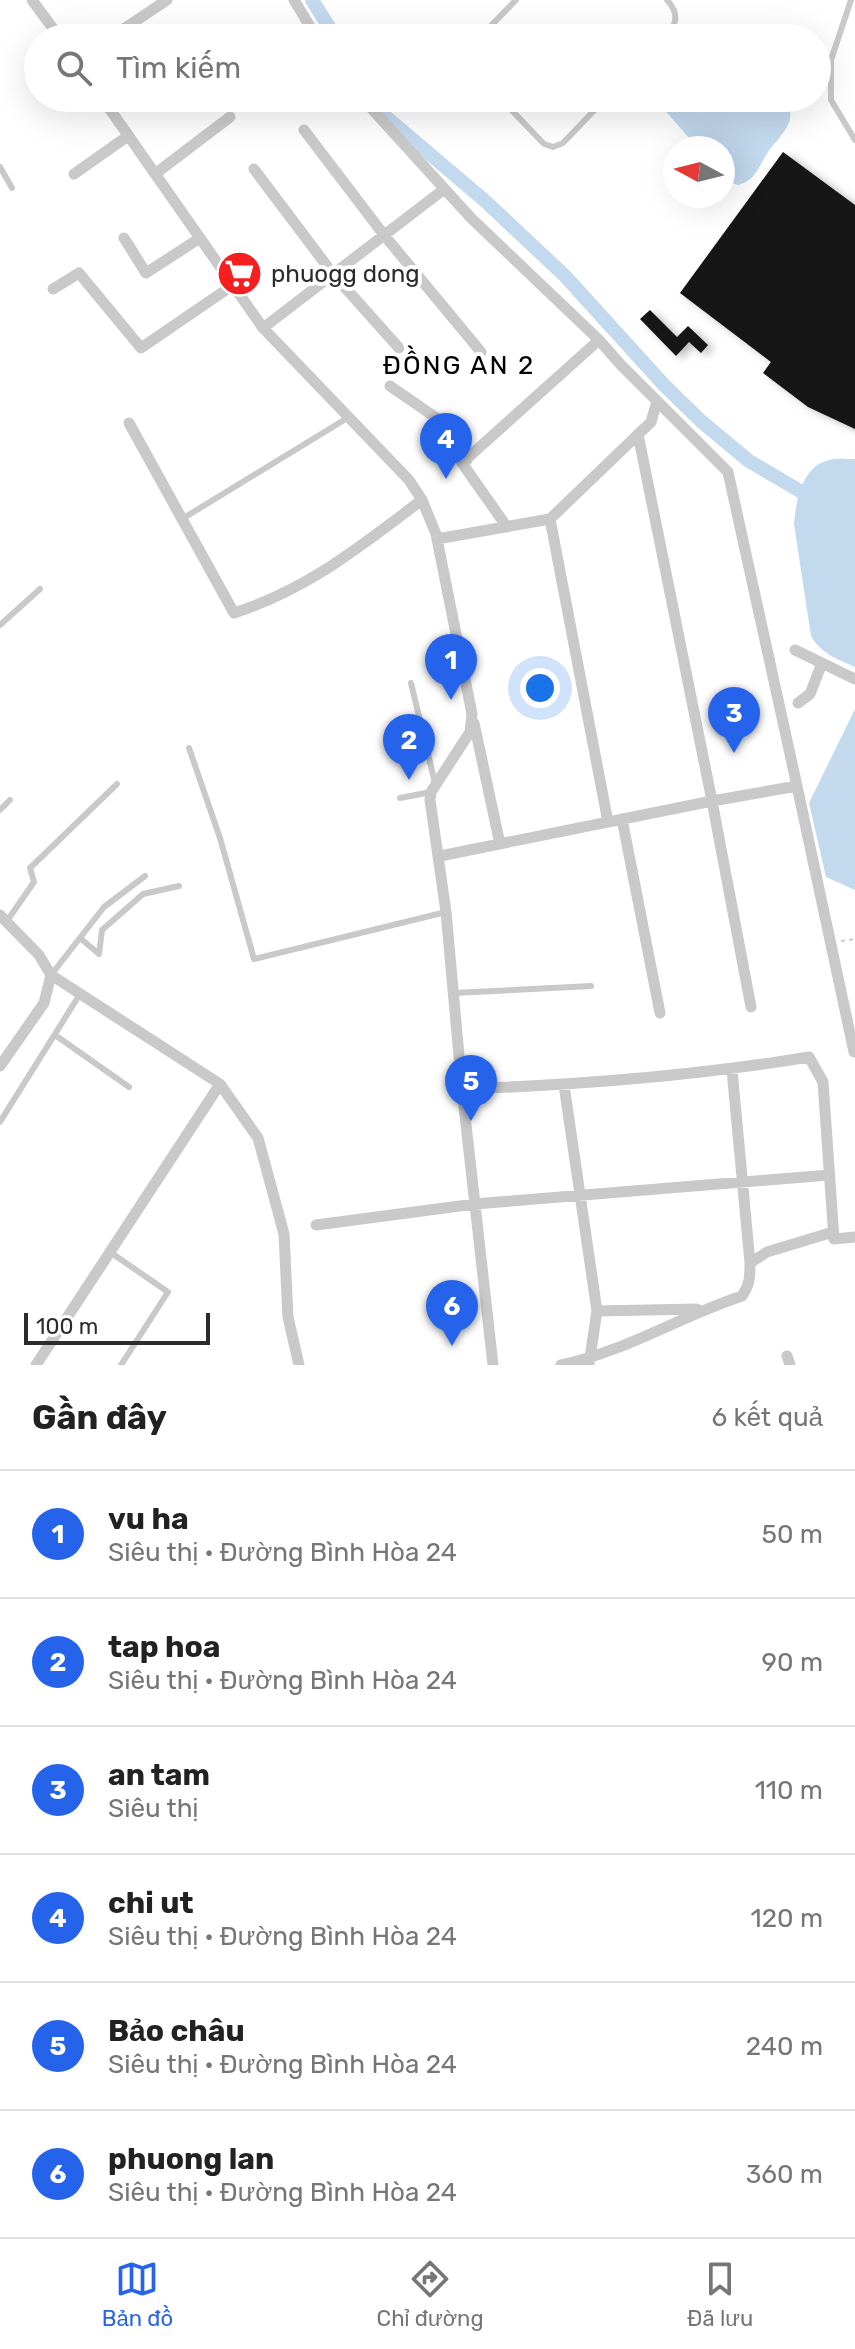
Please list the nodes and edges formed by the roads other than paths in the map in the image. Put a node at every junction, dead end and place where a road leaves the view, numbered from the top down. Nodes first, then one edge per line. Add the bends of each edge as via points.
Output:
1 (32, 0) edge
2 (167, 0) edge
3 (294, 0) edge
4 (516, 0) edge
5 (667, 0) edge
6 (851, 0) edge
7 (50, 24) edge
8 (131, 24) edge
9 (309, 24) edge
10 (493, 24) edge
11 (675, 24) edge
12 (112, 112) edge
13 (374, 112) edge
14 (513, 112) edge
15 (593, 112) edge
16 (230, 117) dead end
17 (304, 130) dead end
18 (128, 136) junction
19 (855, 140) edge
20 (0, 167) edge
21 (254, 169) dead end
22 (74, 174) dead end
23 (155, 174) junction
24 (12, 188) dead end
25 (443, 190) junction
26 (384, 235) junction
27 (124, 238) dead end
28 (200, 238) junction
29 (333, 274) junction
30 (233, 285) junction
31 (53, 289) dead end
32 (263, 328) junction
33 (599, 340) junction
34 (399, 348) dead end
35 (481, 352) dead end
36 (390, 386) dead end
37 (657, 401) junction
38 (349, 417) junction
39 (129, 423) dead end
40 (638, 434) junction
41 (467, 460) junction
42 (422, 500) junction
43 (182, 519) junction
44 (550, 519) junction
45 (507, 527) junction
46 (437, 539) junction
47 (40, 589) dead end
48 (0, 625) edge
49 (795, 650) dead end
50 (822, 663) junction
51 (855, 679) edge
52 (411, 683) dead end
53 (798, 703) dead end
54 (472, 714) junction
55 (189, 748) dead end
56 (117, 784) dead end
57 (797, 786) junction
58 (433, 789) junction
59 (400, 798) dead end
60 (10, 800) dead end
61 (712, 801) junction
62 (0, 810) edge
63 (622, 819) junction
64 (608, 822) junction
65 (500, 844) junction
66 (440, 856) junction
67 (145, 876) dead end
68 (179, 886) dead end
69 (446, 912) junction
70 (3, 918) edge
71 (80, 938) junction
72 (51, 975) junction
73 (591, 986) dead end
74 (454, 993) junction
75 (80, 994) junction
76 (751, 1007) dead end
77 (660, 1013) dead end
78 (55, 1035) junction
79 (854, 1052) edge
80 (0, 1066) edge
81 (732, 1070) junction
82 (220, 1084) junction
83 (564, 1085) junction
84 (129, 1087) dead end
85 (462, 1089) junction
86 (0, 1122) edge
87 (829, 1175) junction
88 (742, 1180) junction
89 (581, 1197) junction
90 (475, 1204) junction
91 (316, 1225) dead end
92 (833, 1232) junction
93 (855, 1237) edge
94 (110, 1252) junction
95 (750, 1263) junction
96 (704, 1308) junction
97 (597, 1311) junction
98 (589, 1362) edge
99 (36, 1365) edge
100 (121, 1365) edge
101 (299, 1365) edge
102 (493, 1365) edge
103 (561, 1365) edge

1 - 7 street
2 - 8 street
3 - 9 street
4 - 10 lane
5 - 11 lane via 675,9
6 - 19 lane via 831,60 831,100
12 - 18 street
13 - 25 street
14 - 15 lane via 553,147
16 - 23 street
17 - 26 street
18 - 22 street
18 - 23 street
20 - 24 lane
21 - 29 street
23 - 28 street
25 - 26 street
25 - 33 street
26 - 29 street
26 - 35 street
27 - 28 street via 146,273
28 - 30 street
29 - 32 street
29 - 34 street
30 - 31 street via 141,348 79,273
30 - 32 street
32 - 38 street
33 - 37 street
33 - 41 street
36 - 41 street via 438,419
37 - 40 street via 651,422
37 - 57 street via 728,472
38 - 42 street
38 - 43 lane
39 - 43 street
40 - 44 street
40 - 61 street
41 - 45 street via 462,463
42 - 43 street via 327,571 273,601 234,613
42 - 46 street
44 - 45 street
44 - 64 street
45 - 46 street
46 - 54 street
47 - 48 lane
49 - 50 street
50 - 51 street
50 - 53 street via 810,694
52 - 58 lane
54 - 58 street via 470,732
54 - 65 street
55 - 69 lane via 255,960
56 - 70 lane via 30,868 34,882
57 - 61 street
57 - 79 street
58 - 59 lane
58 - 66 street via 431,809
60 - 62 lane
61 - 63 street
61 - 76 street
63 - 64 street
63 - 77 street
64 - 65 street
65 - 66 street
66 - 69 street
67 - 71 lane via 104,907
68 - 71 lane via 143,894 102,930 99,954
69 - 74 street
70 - 72 street
71 - 72 lane
72 - 75 street
72 - 80 street via 44,1003
73 - 74 lane
74 - 85 street
75 - 78 lane
75 - 82 street
78 - 84 lane
78 - 86 lane
81 - 83 street
81 - 87 street via 809,1057 823,1082
81 - 88 street
82 - 94 street
82 - 101 street via 258,1138 284,1234 288,1317
83 - 85 street
83 - 89 street
85 - 90 street
87 - 88 street
87 - 92 street
88 - 89 street
88 - 95 street
89 - 90 street
89 - 97 street
90 - 91 street
90 - 102 street
92 - 93 street via 834,1239
92 - 95 street via 767,1252
94 - 99 street
94 - 100 lane via 168,1292
95 - 96 street via 750,1284 742,1296
96 - 97 street
96 - 98 street
97 - 98 street
98 - 103 street

